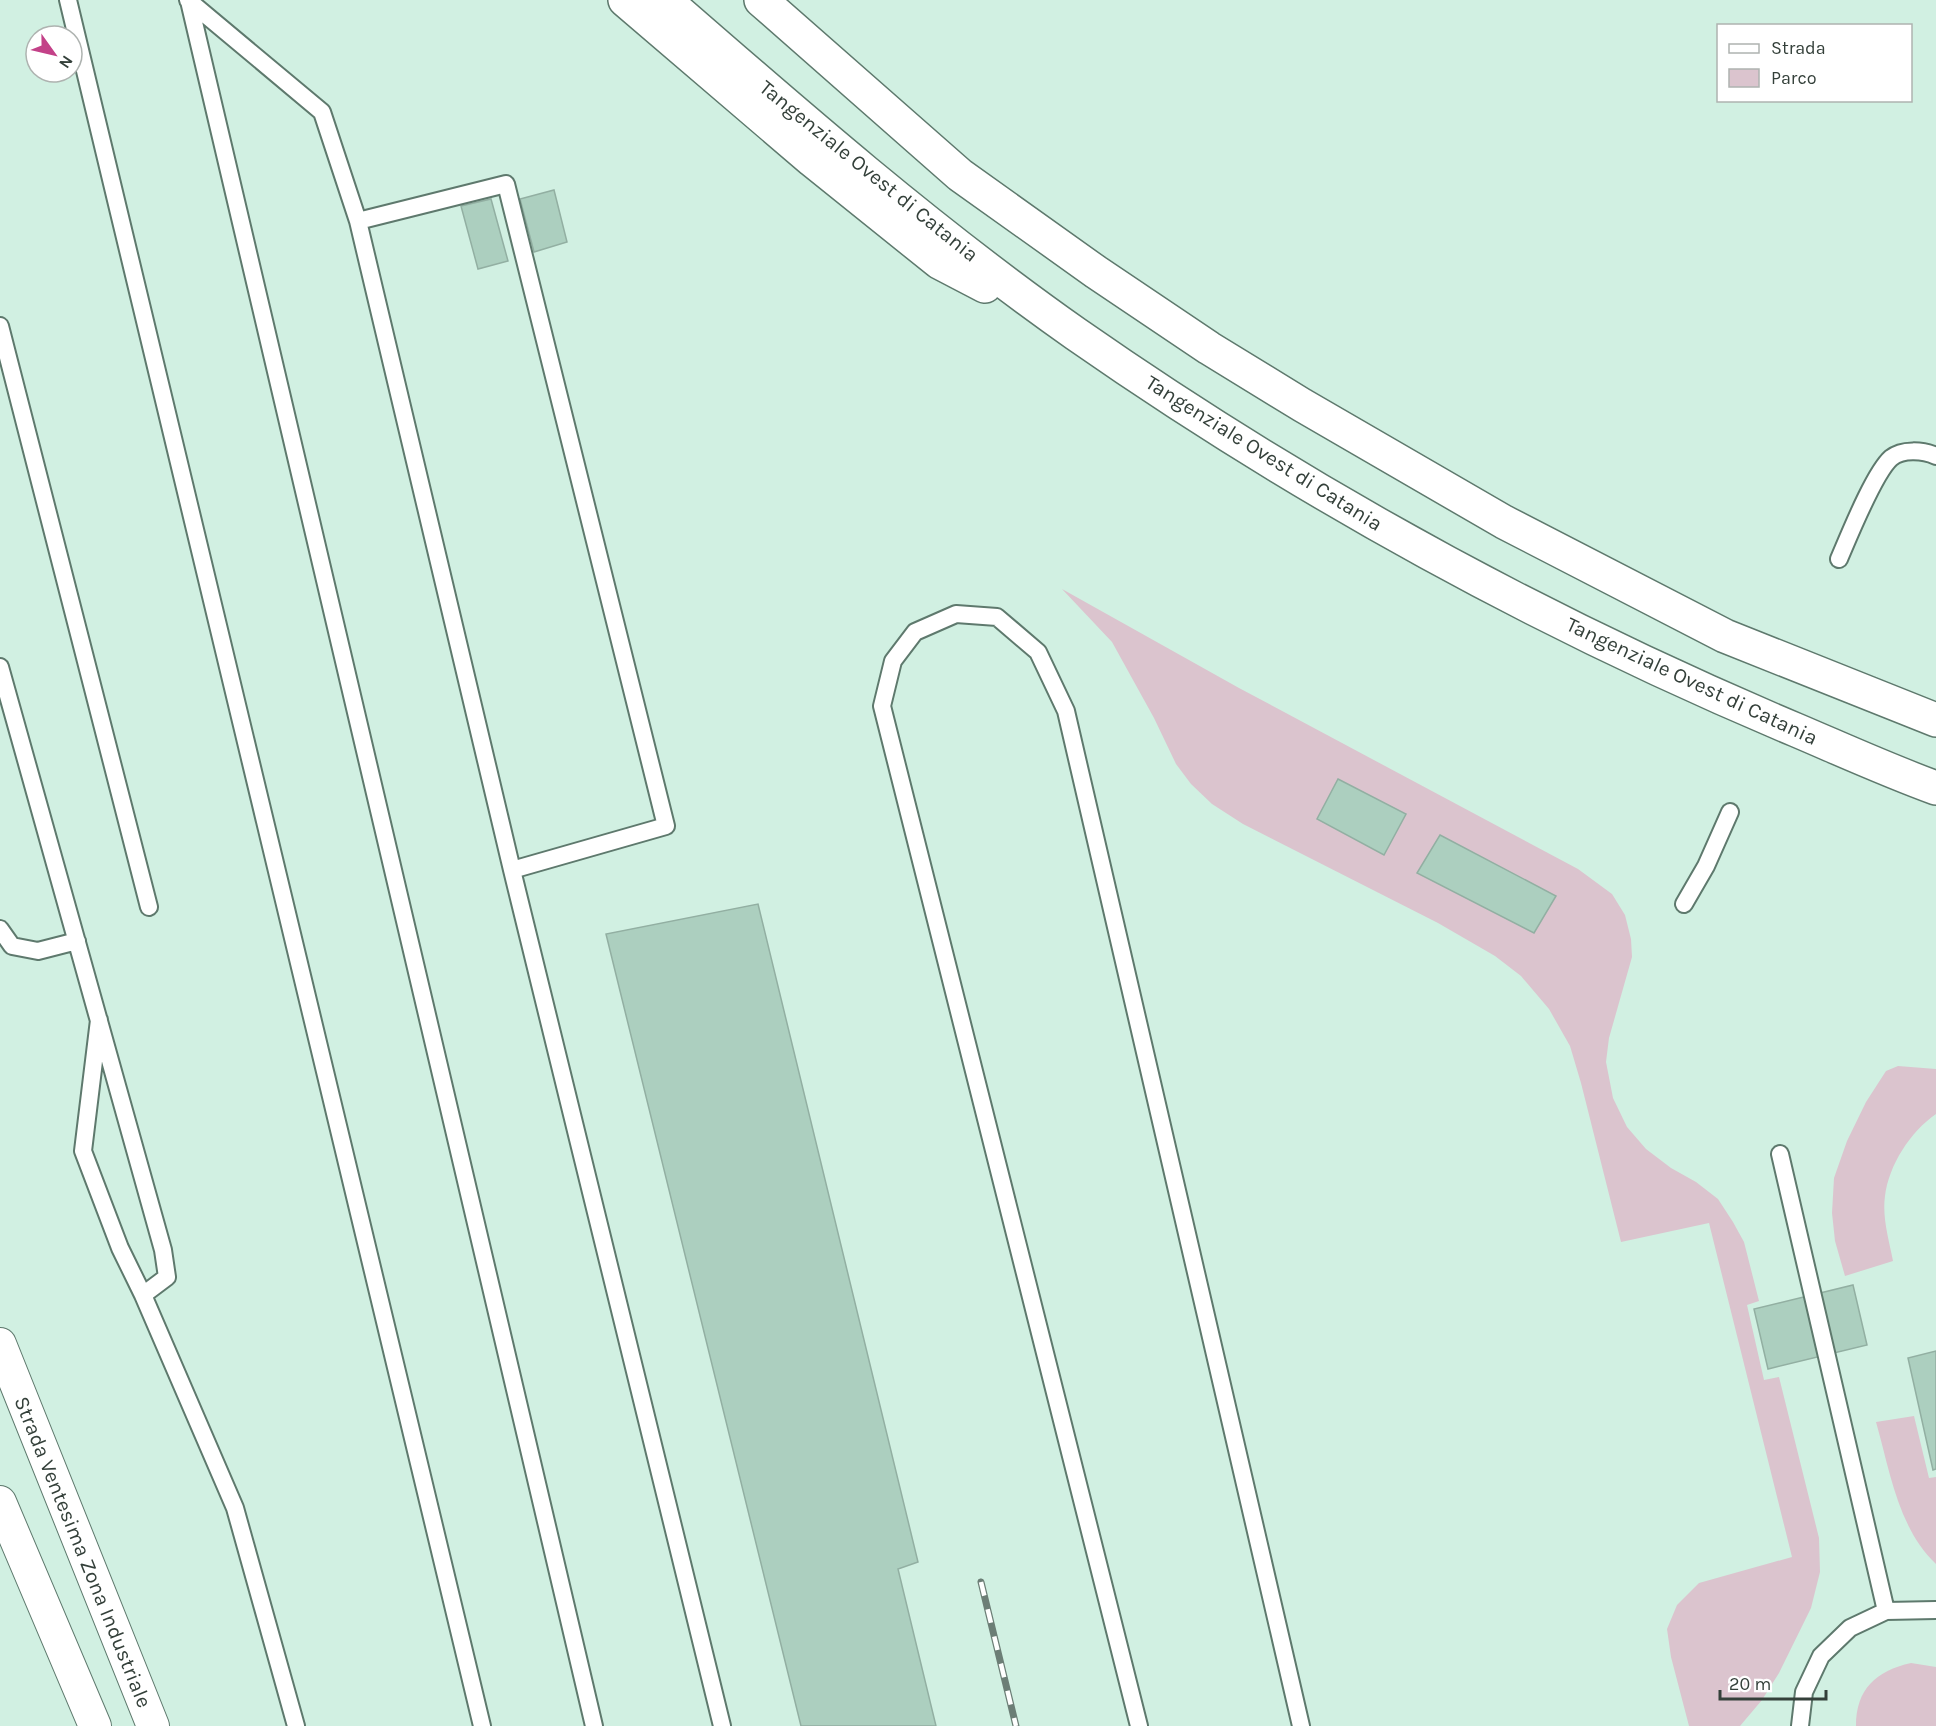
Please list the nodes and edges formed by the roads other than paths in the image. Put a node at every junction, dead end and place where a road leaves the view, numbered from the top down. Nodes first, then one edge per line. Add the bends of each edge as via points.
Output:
1 (68, 0) edge
2 (189, 0) edge
3 (625, 0) edge
4 (665, 0) edge
5 (761, 0) edge
6 (358, 221) junction
7 (0, 326) edge
8 (1074, 332) junction
9 (1936, 456) edge
10 (1839, 559) dead end
11 (0, 667) edge
12 (1936, 720) edge
13 (1936, 788) edge
14 (1730, 812) dead end
15 (512, 870) junction
16 (1684, 904) dead end
17 (149, 907) dead end
18 (0, 929) edge
19 (77, 941) junction
20 (99, 1020) junction
21 (1780, 1154) dead end
22 (143, 1295) junction
23 (0, 1344) edge
24 (0, 1502) edge
25 (1936, 1610) edge
26 (1886, 1611) junction
27 (95, 1726) edge
28 (153, 1726) edge
29 (297, 1726) edge
30 (482, 1726) edge
31 (594, 1726) edge
32 (722, 1726) edge
33 (1139, 1726) edge
34 (1301, 1726) edge
35 (1800, 1726) edge

1 - 30 lane
2 - 6 lane via 322,112
2 - 31 lane
3 - 8 highway via 812,160 939,262
4 - 8 highway, Tangenziale Ovest di Catania via 926,222
5 - 12 highway via 960,175 1209,348 1504,522 1725,636
6 - 15 lane
6 - 15 lane via 506,184 666,826
7 - 17 lane
8 - 13 highway, Tangenziale Ovest di Catania via 1278,466 1472,577 1698,689
9 - 10 lane via 1912,451 1891,458 1876,478
11 - 19 lane
14 - 16 lane
15 - 32 lane
18 - 19 lane via 12,946 38,951
19 - 20 lane
20 - 22 lane via 83,1151 120,1248
20 - 22 lane via 163,1250 166,1277
21 - 26 lane
22 - 29 lane via 235,1508
23 - 28 street, Strada Ventesima Zona Industriale
24 - 27 street
25 - 26 lane
26 - 35 lane via 1850,1628 1821,1656 1803,1692
33 - 34 lane via 882,706 893,660 915,632 957,614 998,617 1038,652 1066,711

